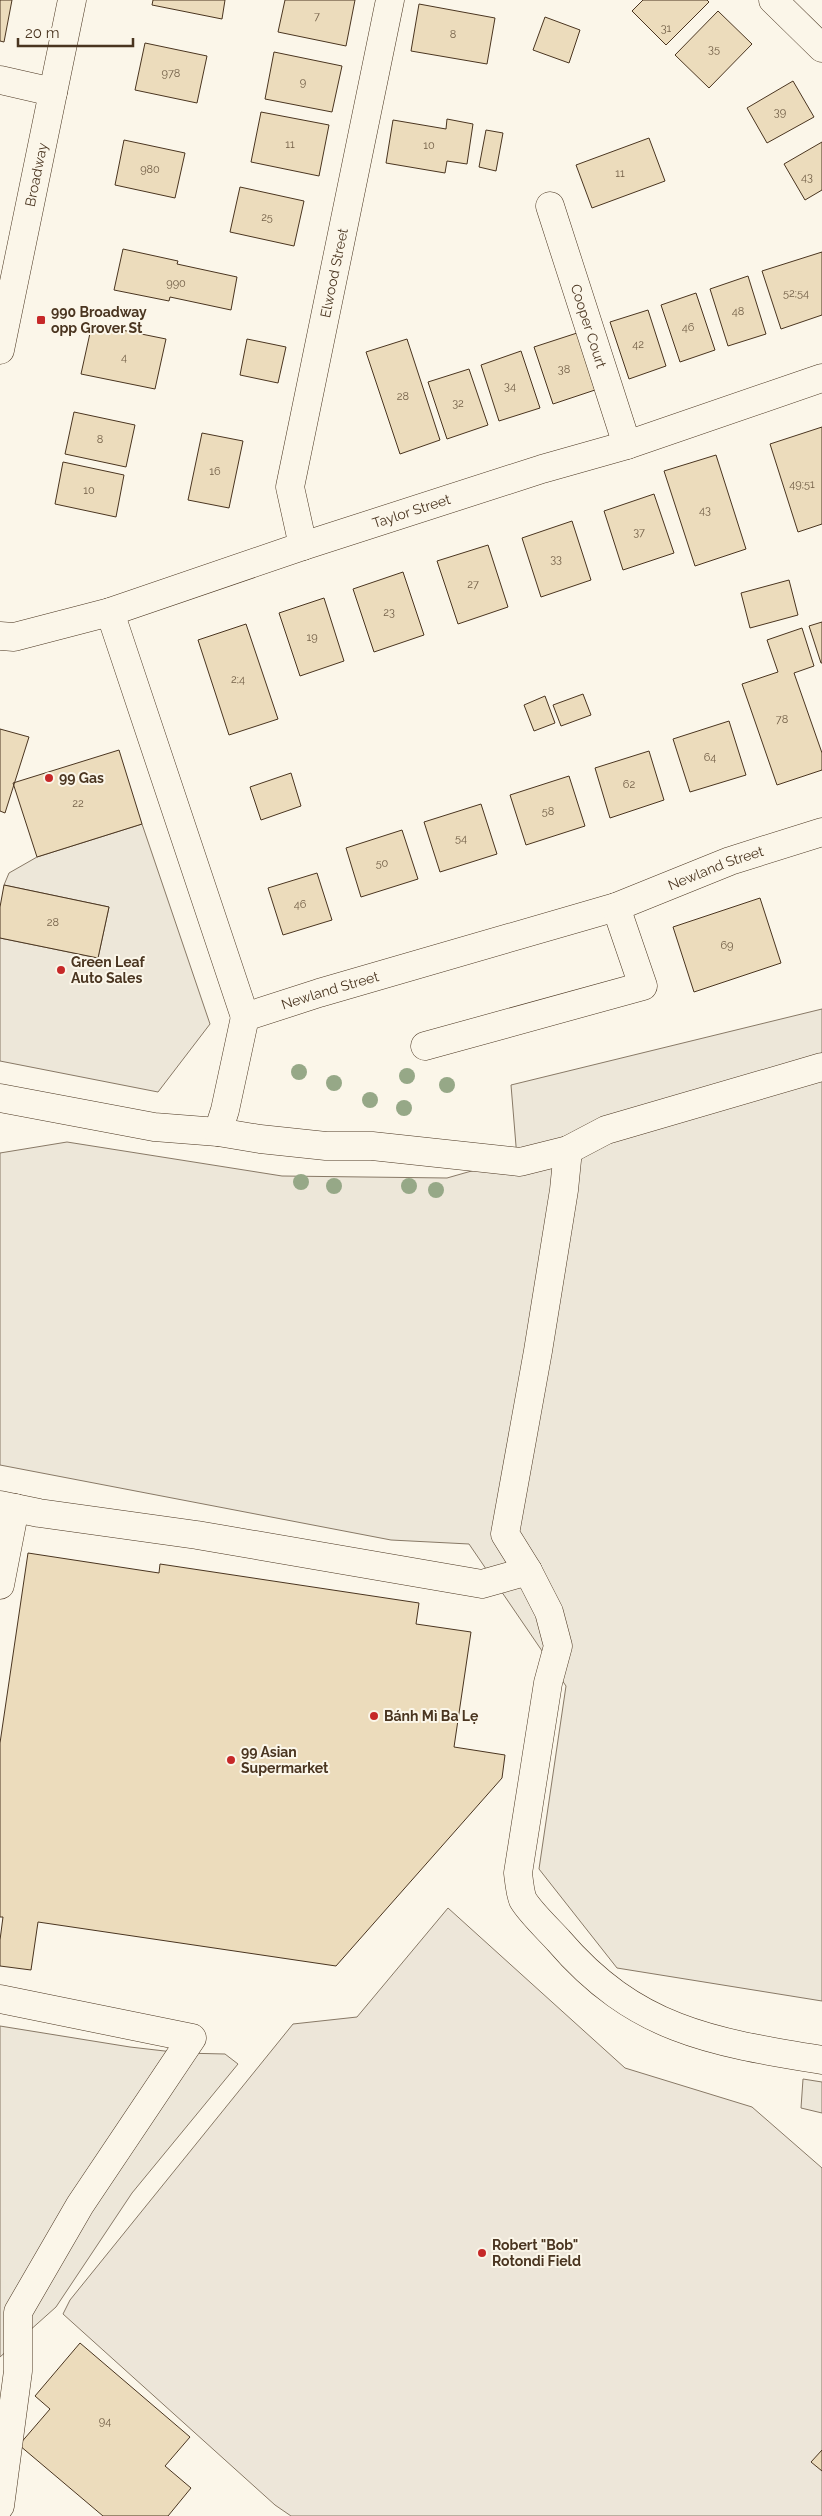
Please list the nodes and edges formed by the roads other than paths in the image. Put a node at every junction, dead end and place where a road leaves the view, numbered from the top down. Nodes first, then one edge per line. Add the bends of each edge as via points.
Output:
1 (72, 0) edge
2 (390, 0) edge
3 (774, 0) edge
4 (822, 48) edge
5 (0, 80) edge
6 (53, 92) junction
7 (550, 206) dead end
8 (0, 350) edge
9 (822, 378) edge
10 (627, 445) junction
11 (303, 546) junction
12 (110, 612) junction
13 (0, 636) edge
14 (822, 832) edge
15 (616, 907) junction
16 (246, 1017) junction
17 (425, 1046) dead end
18 (822, 1067) edge
19 (0, 1098) edge
20 (218, 1132) junction
21 (568, 1150) junction
22 (8, 1507) edge
23 (528, 1570) junction
24 (0, 1585) edge
25 (0, 1999) edge
26 (822, 2060) edge
27 (9, 2310) edge
28 (0, 2506) edge

1 - 6 street, Broadway
2 - 11 street, Elwood Street via 290,487
3 - 4 street
5 - 6 street
6 - 8 street, Broadway
7 - 10 street, Cooper Court
9 - 10 street, Taylor Street
10 - 11 street, Taylor Street
11 - 12 street, Taylor Street
12 - 13 street, Taylor Street via 14,637
12 - 16 street
14 - 15 street, Newland Street via 730,861
15 - 16 street, Newland Street
15 - 17 street via 643,986
16 - 20 street
18 - 21 street via 606,1130
19 - 20 street via 145,1125
20 - 21 street via 326,1146 372,1146 520,1162
21 - 23 street via 538,1351 504,1534
22 - 23 street via 197,1535 482,1584
22 - 24 street
23 - 26 street via 549,1612 558,1646 548,1683 518,1873 523,1899 578,1963 608,1989 658,2020 749,2048
25 - 27 street via 192,2038
27 - 28 street via 18,2371

